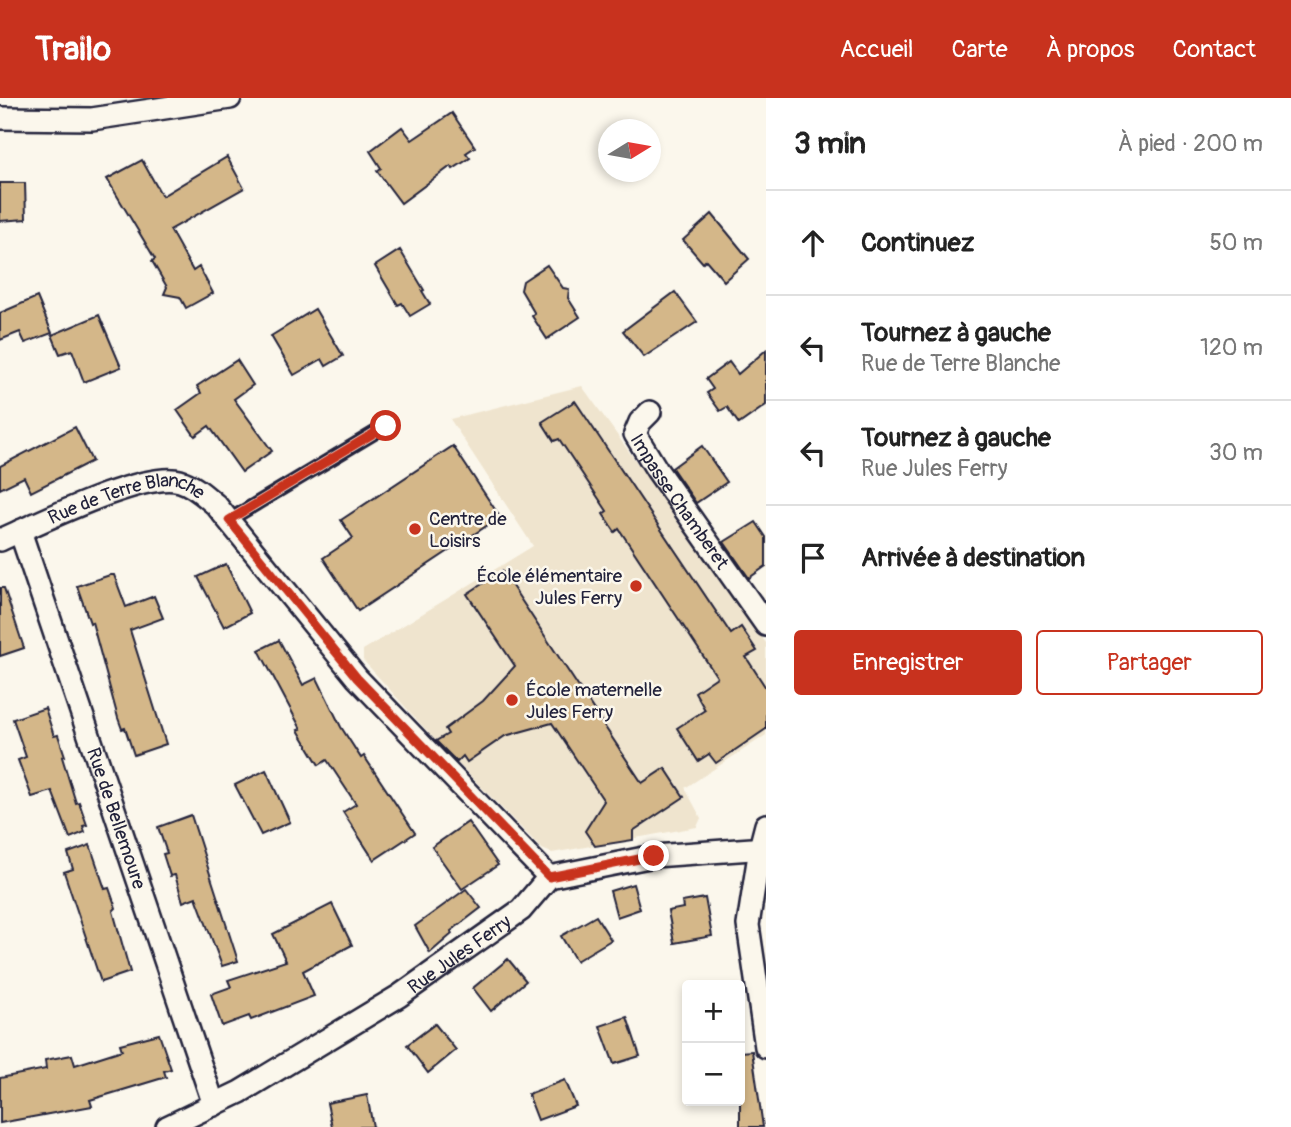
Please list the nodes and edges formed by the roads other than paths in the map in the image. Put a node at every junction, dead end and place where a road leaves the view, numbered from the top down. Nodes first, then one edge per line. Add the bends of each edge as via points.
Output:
1 (230, 98) edge
2 (10, 111) edge
3 (650, 412) dead end
4 (386, 426) dead end
5 (229, 520) junction
6 (20, 531) junction
7 (0, 540) edge
8 (766, 625) edge
9 (766, 825) edge
10 (763, 848) edge
11 (549, 877) junction
12 (766, 1047) edge
13 (214, 1105) junction
14 (167, 1127) edge

1 - 2 street via 92,118
3 - 8 street, Impasse Chamberet via 635,434
4 - 5 lane
5 - 6 street, Rue de Terre Blanche via 192,486 158,479
5 - 11 street, Rue de Terre Blanche via 357,678
6 - 7 street, Rue de Terre Blanche
6 - 13 street, Rue de Bellemoure
9 - 10 street
10 - 11 street via 654,856
10 - 12 street via 748,925
11 - 13 street, Rue Jules Ferry via 521,910 399,996
13 - 14 street, Rue Jules Ferry

